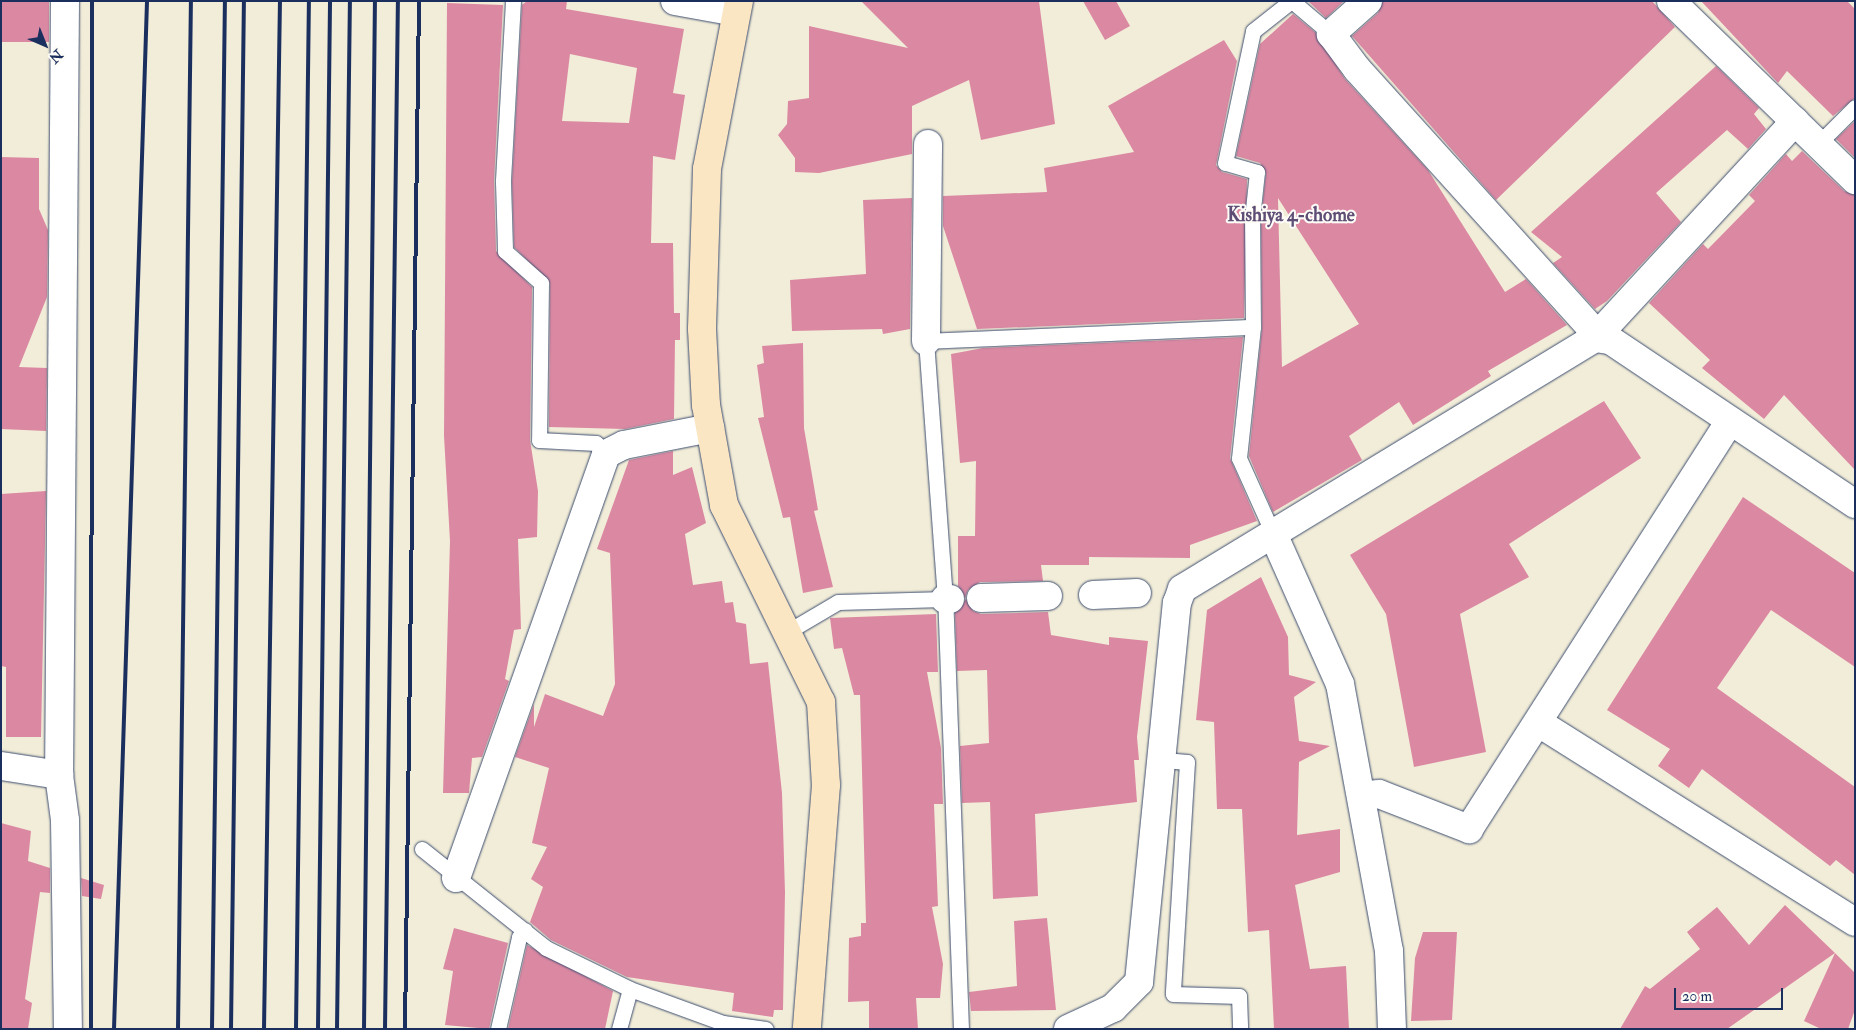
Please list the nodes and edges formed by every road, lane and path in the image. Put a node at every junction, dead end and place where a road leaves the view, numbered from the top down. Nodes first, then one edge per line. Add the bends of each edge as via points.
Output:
1 (65, 1) edge
2 (513, 1) edge
3 (675, 1) edge
4 (1292, 1) edge
5 (1368, 1) edge
6 (1672, 1) edge
7 (737, 7) edge
8 (1332, 34) junction
9 (1855, 107) edge
10 (1795, 121) junction
11 (928, 144) dead end
12 (1818, 144) junction
13 (1855, 180) edge
14 (1253, 327) junction
15 (1595, 338) junction
16 (926, 341) junction
17 (1728, 423) junction
18 (710, 428) junction
19 (606, 454) junction
20 (1855, 504) edge
21 (1274, 536) junction
22 (1137, 593) dead end
23 (1094, 595) dead end
24 (1048, 596) dead end
25 (981, 598) dead end
26 (948, 599) junction
27 (787, 632) junction
28 (1539, 723) junction
29 (1164, 760) junction
30 (1, 766) edge
31 (60, 776) junction
32 (1362, 795) junction
33 (422, 848) dead end
34 (456, 878) junction
35 (1855, 922) edge
36 (524, 930) junction
37 (630, 989) junction
38 (68, 1029) edge
39 (498, 1029) edge
40 (619, 1029) edge
41 (766, 1029) edge
42 (807, 1029) edge
43 (961, 1029) edge
44 (1068, 1029) edge
45 (1240, 1029) edge
46 (1392, 1029) edge

1 - 31 street
2 - 19 lane via 503,182 505,251 541,283 539,440 596,443
3 - 7 street
4 - 8 lane
4 - 14 lane via 1253,31 1225,163 1257,172 1252,218
5 - 8 street
6 - 10 street
7 - 18 street via 707,169 702,329
8 - 15 street via 1356,69 1589,326
9 - 12 lane
10 - 12 street
10 - 15 street
11 - 16 street
12 - 13 street
14 - 16 lane
14 - 21 lane via 1239,458
15 - 17 street via 1610,340
15 - 21 street
16 - 26 lane
17 - 20 street
17 - 28 street
18 - 19 street via 624,445
18 - 27 street via 724,504
19 - 34 street
21 - 29 street via 1173,594
21 - 32 street via 1340,684
22 - 23 street
24 - 25 street
26 - 27 lane via 838,602
26 - 43 lane
27 - 42 street via 821,702 826,785
28 - 32 street via 1469,829 1379,794
28 - 35 street
29 - 44 street via 1139,982 1113,1008
29 - 45 lane via 1187,762 1173,994 1239,996
30 - 31 street
31 - 38 street via 66,820
32 - 46 street via 1389,952
33 - 34 lane
34 - 36 lane
36 - 37 lane via 546,948
36 - 39 lane via 519,937
37 - 40 lane
37 - 41 lane via 723,1023

